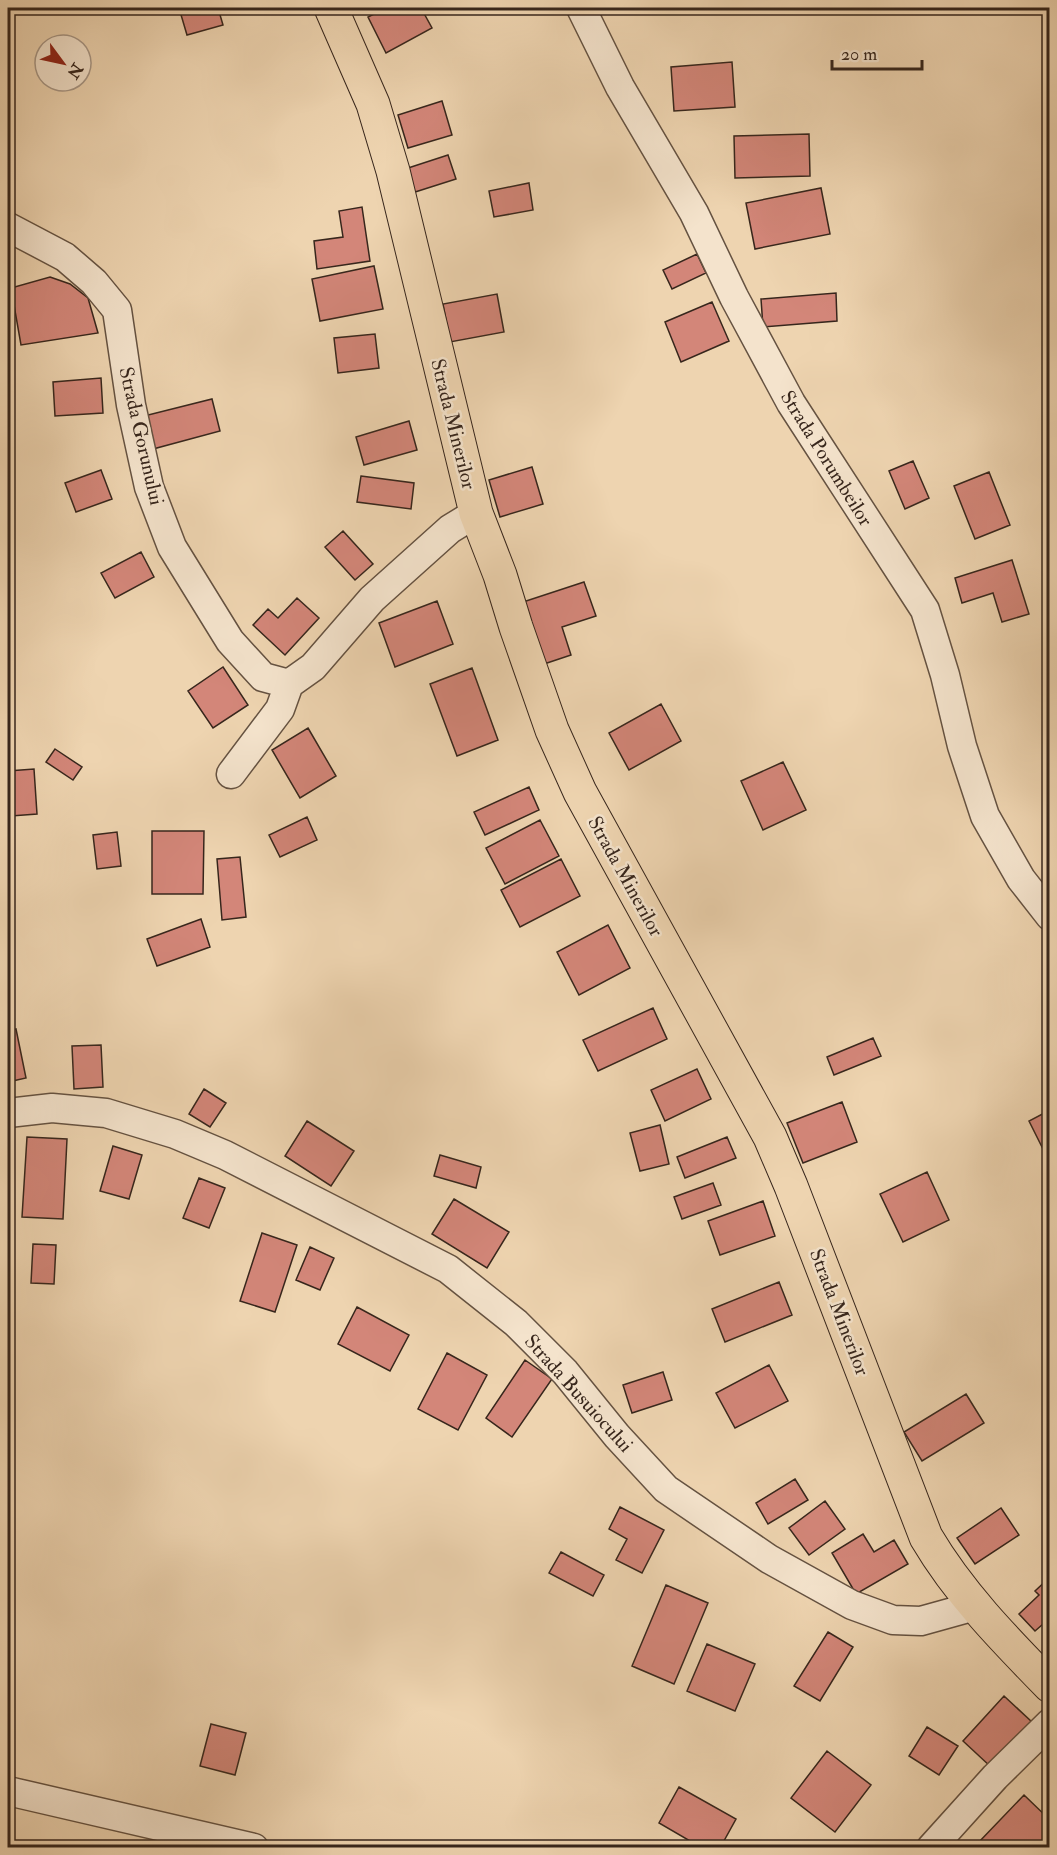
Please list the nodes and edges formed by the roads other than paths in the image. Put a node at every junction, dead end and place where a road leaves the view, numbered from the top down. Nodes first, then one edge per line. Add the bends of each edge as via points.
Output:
1 (331, 8) edge
2 (581, 8) edge
3 (8, 227) edge
4 (476, 513) junction
5 (289, 684) junction
6 (231, 774) dead end
7 (1050, 916) edge
8 (8, 1113) edge
9 (975, 1606) junction
10 (1050, 1686) edge
11 (1050, 1723) edge
12 (8, 1791) edge
13 (254, 1848) edge
14 (931, 1848) edge

1 - 4 main road, Strada Minerilor via 373,104 393,171
2 - 7 street, Strada Porumbeilor via 620,87 694,213 791,403 925,610 962,746 986,816 1021,879
3 - 5 street, Strada Gorunului via 65,257 94,282 117,310 146,475 172,547 230,641 263,677
4 - 5 street via 450,529 372,599 313,667
4 - 9 main road, Strada Minerilor via 552,730 580,792 770,1137 926,1537
5 - 6 street via 280,709
8 - 9 street, Strada Busuiocului via 52,1108 106,1113 175,1134 225,1155 448,1269 516,1323 557,1364 666,1489 769,1558 852,1605 893,1620 921,1621
9 - 10 main road, Strada Minerilor
11 - 14 street
12 - 13 street

